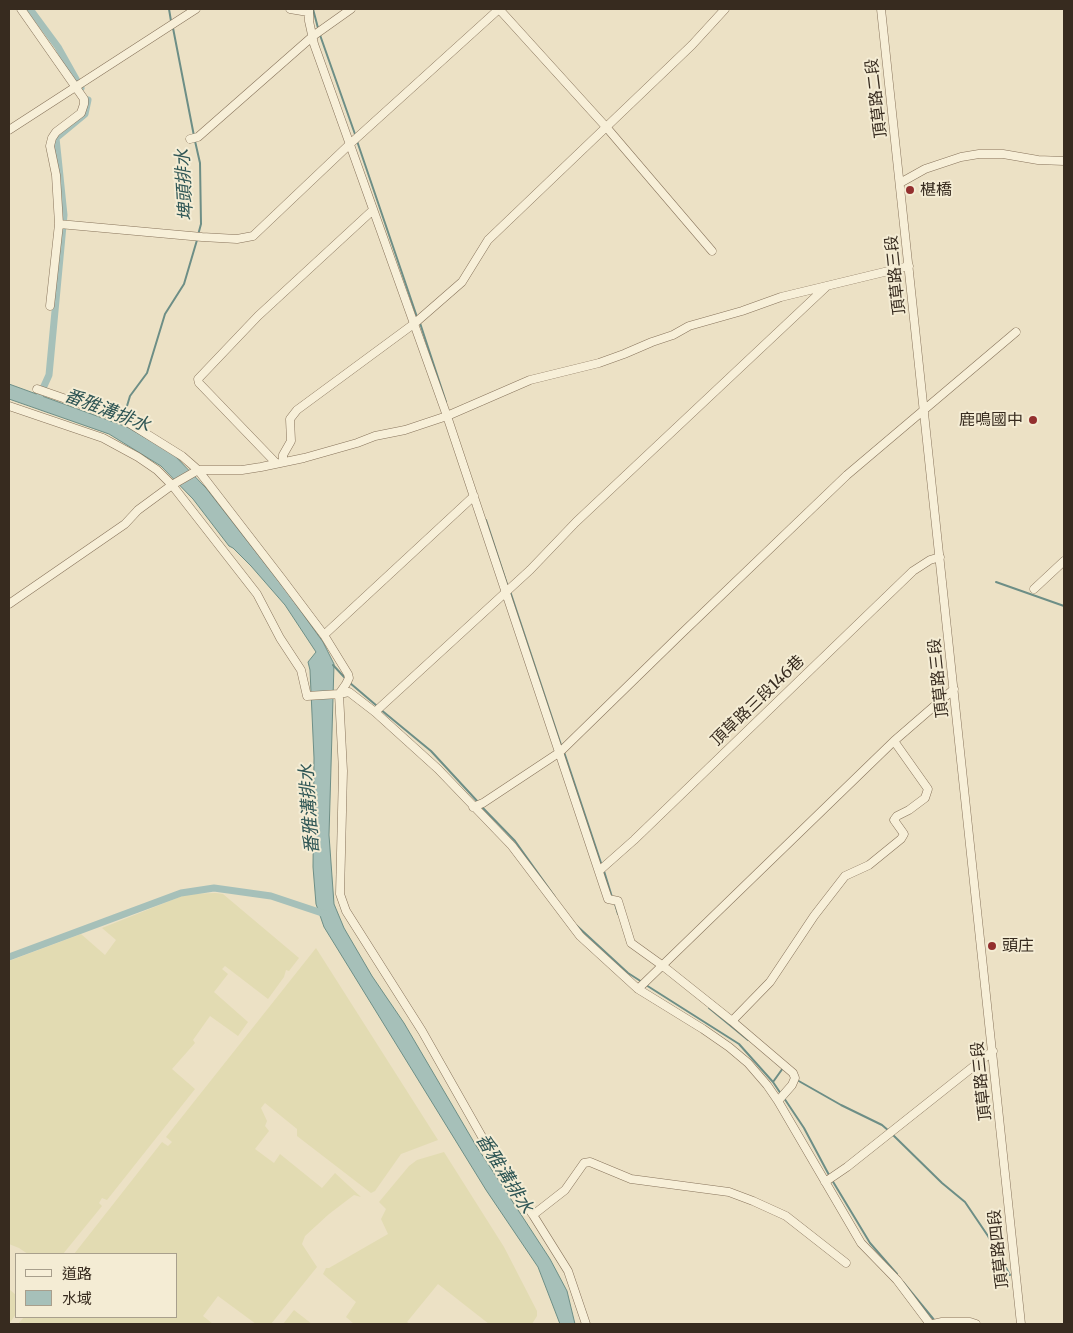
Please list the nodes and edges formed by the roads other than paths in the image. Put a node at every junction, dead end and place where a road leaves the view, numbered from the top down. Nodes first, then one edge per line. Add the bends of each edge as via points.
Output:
1 (21, 9) edge
2 (196, 9) edge
3 (290, 9) edge
4 (351, 9) edge
5 (499, 9) edge
6 (725, 9) edge
7 (881, 9) edge
8 (308, 11) edge
9 (313, 36) junction
10 (76, 86) junction
11 (607, 128) junction
12 (9, 130) edge
13 (194, 138) dead end
14 (351, 143) junction
15 (1064, 161) edge
16 (900, 183) junction
17 (373, 210) junction
18 (62, 224) junction
19 (712, 251) dead end
20 (909, 266) junction
21 (828, 286) junction
22 (50, 306) dead end
23 (415, 322) junction
24 (1016, 332) dead end
25 (37, 389) dead end
26 (9, 406) edge
27 (924, 410) junction
28 (447, 416) junction
29 (280, 462) junction
30 (198, 470) junction
31 (172, 485) junction
32 (474, 496) junction
33 (940, 557) junction
34 (1064, 561) edge
35 (1034, 589) dead end
36 (506, 592) junction
37 (9, 604) edge
38 (324, 635) junction
39 (954, 689) junction
40 (339, 694) junction
41 (378, 709) junction
42 (894, 742) junction
43 (560, 752) junction
44 (478, 805) junction
45 (599, 871) junction
46 (663, 966) junction
47 (638, 989) junction
48 (732, 1021) junction
49 (993, 1051) junction
50 (778, 1101) junction
51 (1005, 1170) joint
52 (829, 1179) junction
53 (533, 1215) junction
54 (846, 1263) dead end
55 (586, 1324) edge
56 (932, 1324) edge
57 (976, 1324) edge
58 (1021, 1324) edge

1 - 10 street
2 - 10 street
3 - 8 street
4 - 9 street
5 - 11 street
5 - 14 street
6 - 11 street
7 - 16 street, 頂草路二段
8 - 9 street
9 - 13 street
9 - 14 street
10 - 12 street
10 - 18 street via 84,99 83,109 53,136 50,146
11 - 19 street
11 - 23 street via 488,240 462,282
14 - 17 street
14 - 18 street via 253,236 237,240
15 - 16 street via 979,154 924,169
16 - 20 street, 頂草路三段
17 - 23 street
17 - 29 street via 258,316 198,379
18 - 22 street
20 - 21 street
20 - 27 street, 頂草路三段
21 - 28 street via 689,326 599,363 530,380
21 - 36 street
23 - 28 street
23 - 29 street via 297,410 290,419 291,441
24 - 27 street
25 - 30 street via 121,418 182,456
26 - 31 street via 103,438 138,456
27 - 33 street, 頂草路三段
27 - 43 street via 840,481
28 - 29 street via 304,458
28 - 32 street
29 - 30 street via 242,470
30 - 31 street
30 - 38 street
31 - 37 street via 125,524
31 - 40 street via 256,594 301,670 306,696
32 - 36 street
32 - 38 street
33 - 39 street, 頂草路三段
33 - 45 street, 頂草路三段146巷 via 913,571
34 - 35 street
36 - 41 street
36 - 43 street
38 - 40 street via 348,674 348,681
39 - 42 street
39 - 49 street, 頂草路三段
40 - 41 street via 349,692
40 - 53 street via 342,771 340,894 346,911 422,1031 498,1165
41 - 44 street
42 - 46 street
42 - 48 street via 928,789 925,798 894,820 904,834 901,839 869,865 845,876 770,982
43 - 44 street
43 - 45 street
44 - 47 street via 580,936
45 - 46 street via 608,898 618,901 631,943
46 - 47 street
46 - 48 street
47 - 50 street via 729,1047 748,1063
48 - 50 street via 793,1073 792,1085
49 - 51 street, 頂草路三段
49 - 52 street
50 - 52 street
51 - 58 street, 頂草路四段
52 - 56 street via 861,1243 897,1280
53 - 54 street via 565,1190 584,1163 590,1162 631,1179 729,1192 745,1198 786,1216
53 - 55 street via 568,1271
56 - 57 street

